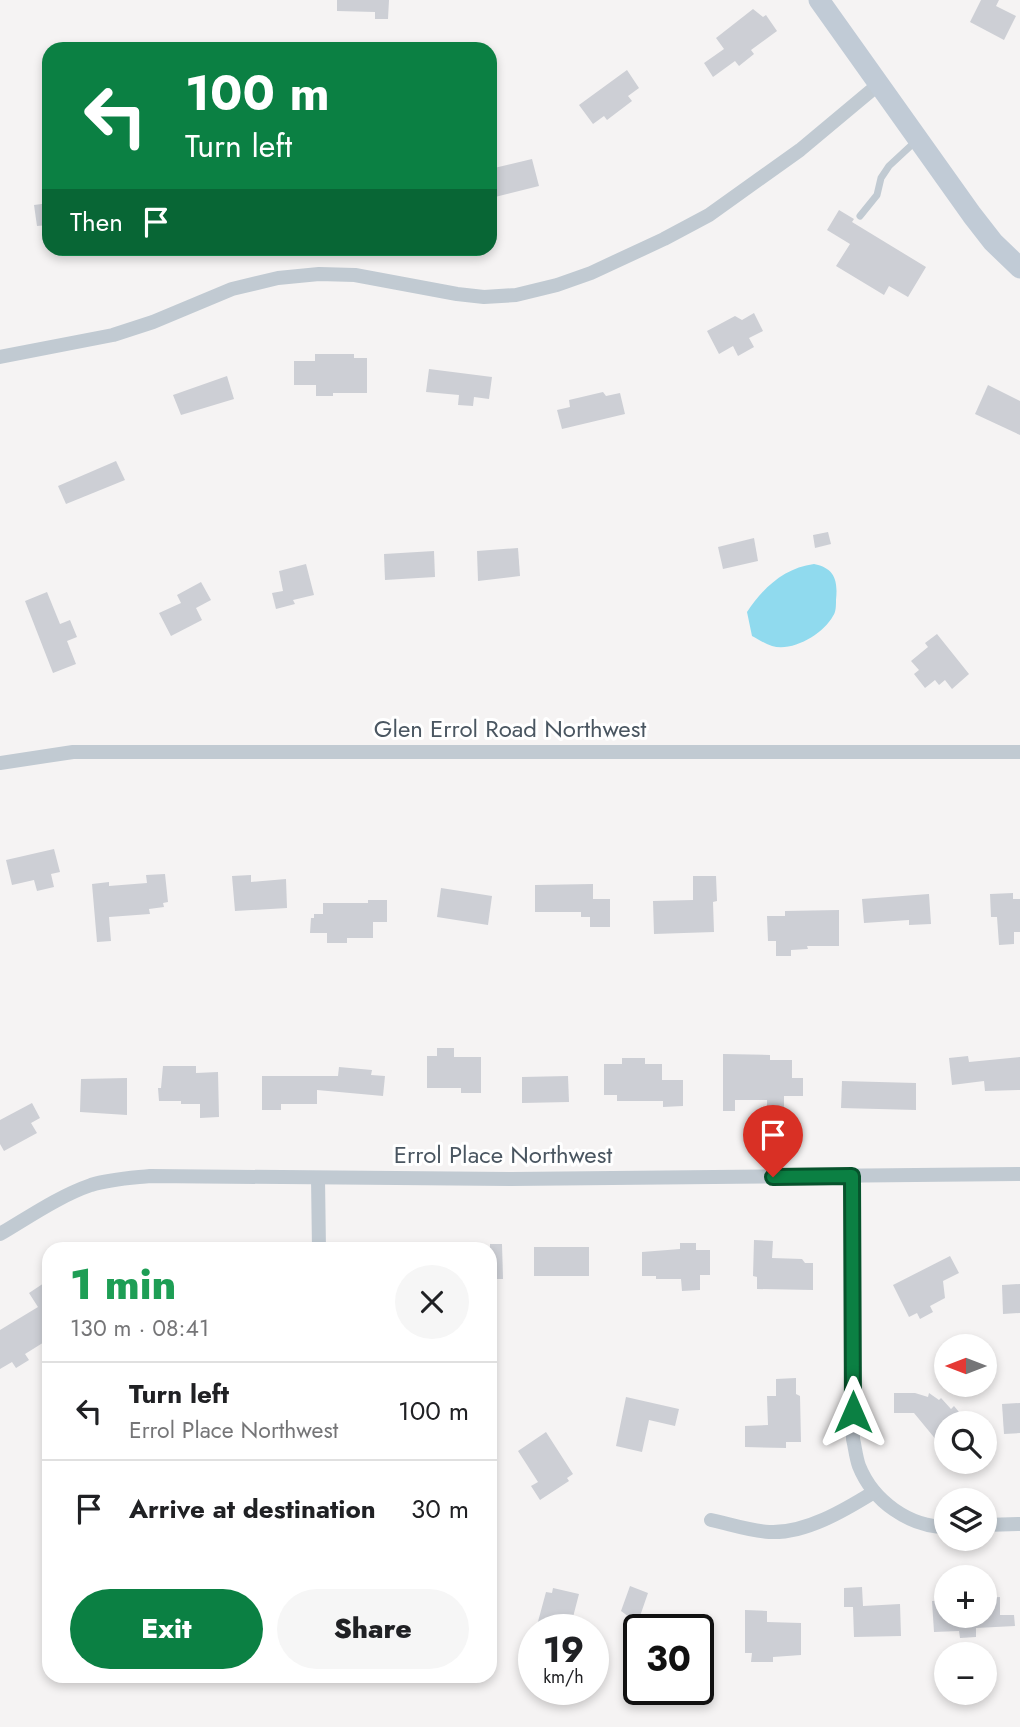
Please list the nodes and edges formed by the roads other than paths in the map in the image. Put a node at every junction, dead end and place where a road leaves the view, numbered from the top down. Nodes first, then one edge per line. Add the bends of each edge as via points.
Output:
1 (819, 0) edge
2 (879, 84) junction
3 (918, 140) junction
4 (860, 216) dead end
5 (1020, 268) edge
6 (0, 357) edge
7 (1020, 752) edge
8 (0, 763) edge
9 (1020, 1174) edge
10 (852, 1176) junction
11 (318, 1178) junction
12 (0, 1234) edge
13 (319, 1242) edge
14 (874, 1492) junction
15 (711, 1520) dead end
16 (1020, 1524) edge
17 (934, 1525) edge
18 (997, 1525) edge

1 - 2 street
2 - 3 street
2 - 6 street via 800,150 709,215 557,285 484,297 355,275 278,278 232,289 113,335
3 - 4 lane via 889,166 877,195
3 - 5 street via 993,242
7 - 8 street, Glen Errol Road Northwest via 73,752
9 - 10 street, Errol Place Northwest
10 - 11 street, Errol Place Northwest
10 - 14 street via 853,1439 859,1466
11 - 12 street, Errol Place Northwest via 150,1176 114,1180 67,1195
11 - 13 street
14 - 15 street via 843,1512 807,1526 771,1532
14 - 17 street via 904,1516
16 - 18 street

